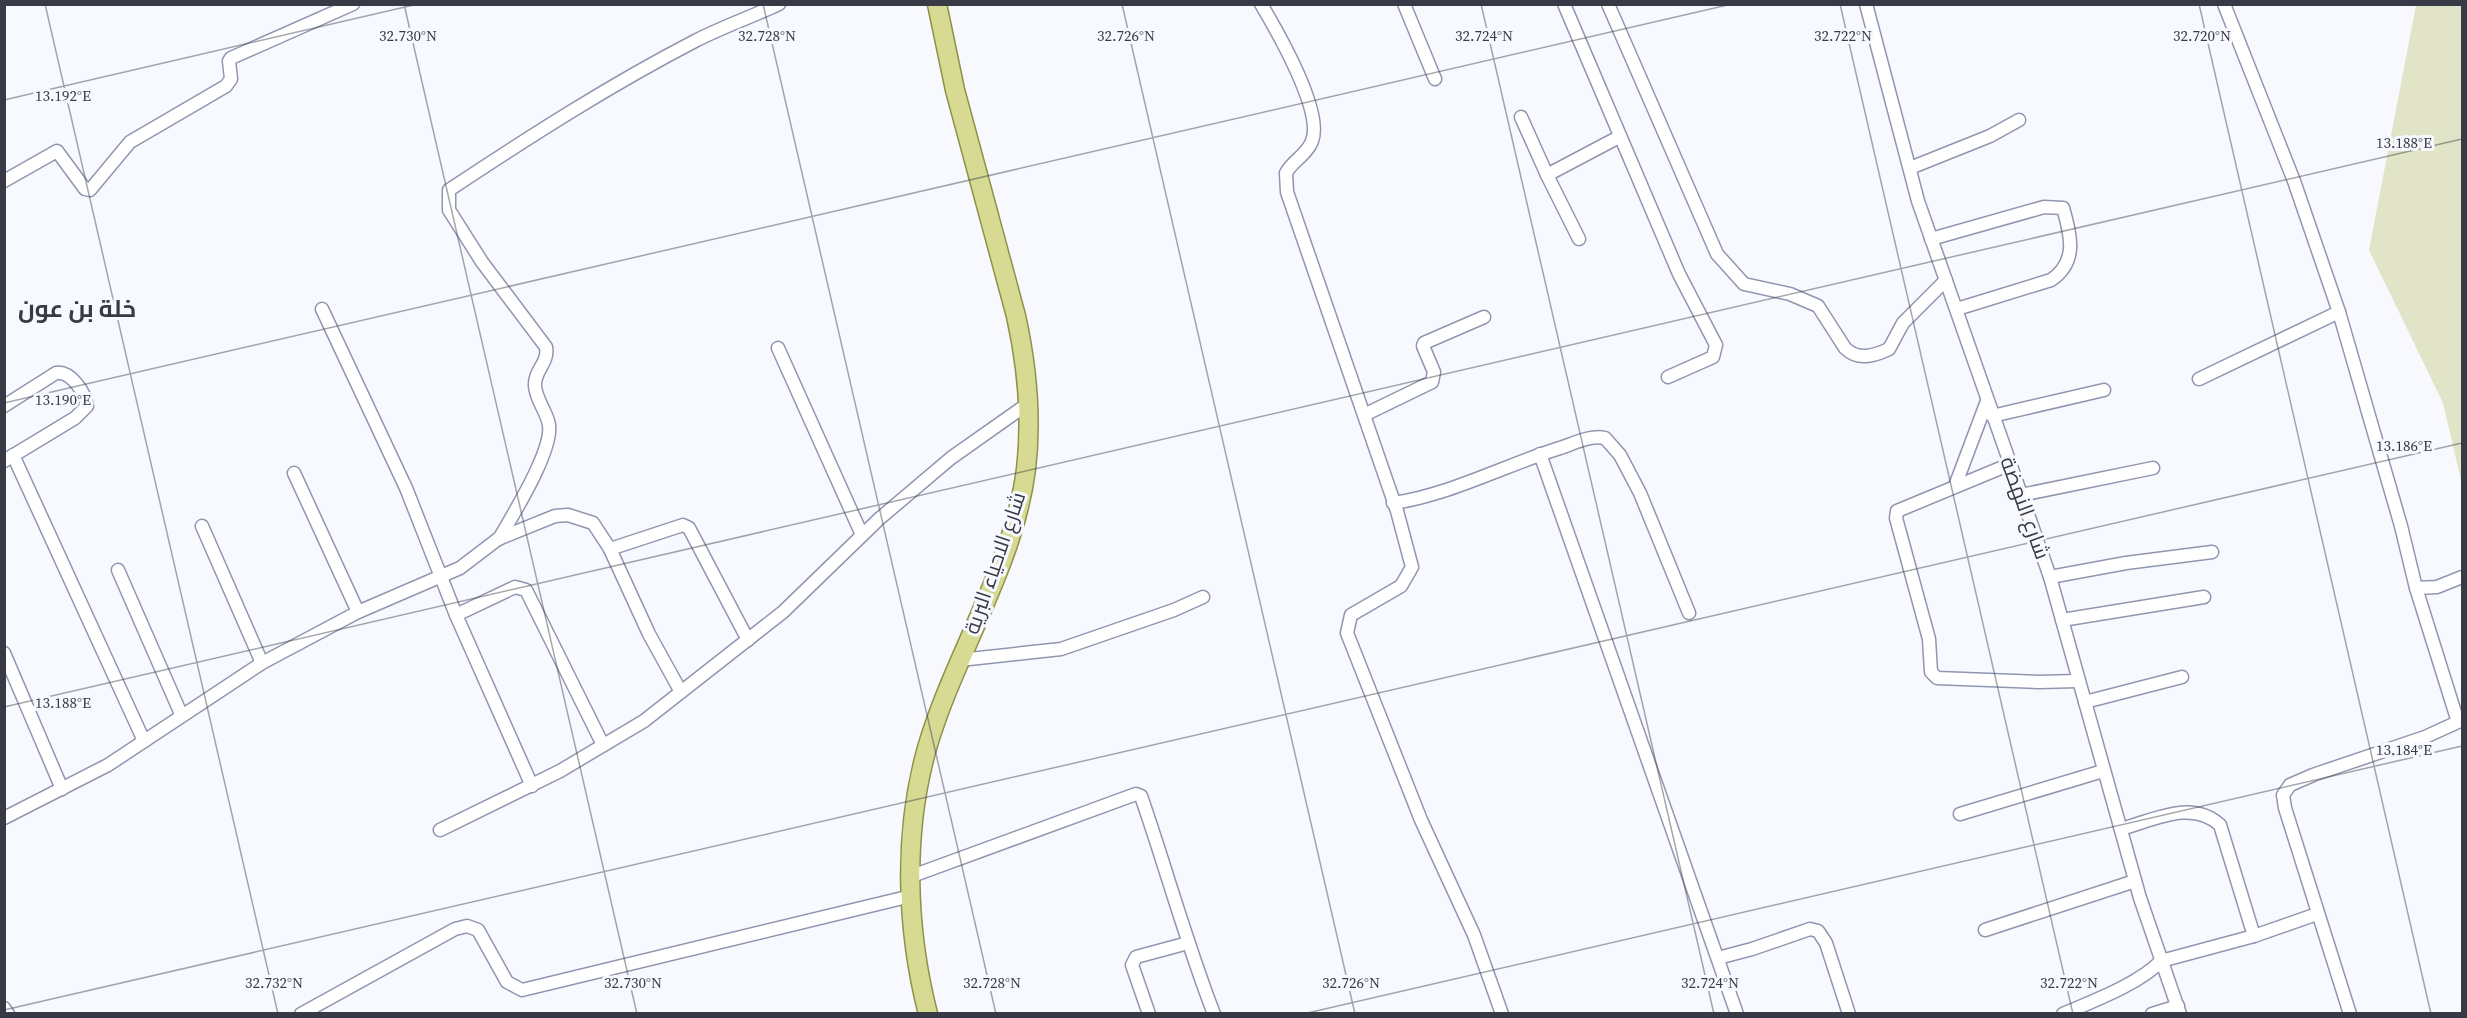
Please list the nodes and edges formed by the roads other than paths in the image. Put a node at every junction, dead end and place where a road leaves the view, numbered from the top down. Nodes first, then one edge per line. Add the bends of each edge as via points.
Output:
1 (353, 4) edge
2 (779, 4) edge
3 (937, 4) edge
4 (1261, 4) edge
5 (1404, 4) edge
6 (1564, 4) edge
7 (1608, 4) edge
8 (1866, 4) edge
9 (2224, 4) edge
10 (1435, 79) dead end
11 (1521, 117) dead end
12 (2019, 120) dead end
13 (1619, 137) junction
14 (1910, 168) junction
15 (1547, 175) junction
16 (4, 181) edge
17 (1579, 239) dead end
18 (1931, 239) junction
19 (1946, 280) junction
20 (322, 309) dead end
21 (1957, 309) junction
22 (2339, 312) junction
23 (1484, 317) dead end
24 (778, 348) dead end
25 (1668, 377) dead end
26 (2199, 379) dead end
27 (2104, 390) dead end
28 (1988, 401) junction
29 (1029, 403) junction
30 (4, 406) edge
31 (1364, 415) junction
32 (1992, 416) junction
33 (1540, 454) junction
34 (9, 458) edge
35 (2008, 465) junction
36 (2153, 468) dead end
37 (294, 473) dead end
38 (1955, 486) junction
39 (2021, 495) junction
40 (1394, 503) junction
41 (202, 526) dead end
42 (862, 535) junction
43 (498, 539) junction
44 (610, 549) junction
45 (2212, 552) dead end
46 (118, 570) dead end
47 (442, 575) junction
48 (2050, 577) junction
49 (2463, 578) edge
50 (2415, 588) junction
51 (1203, 597) dead end
52 (2204, 597) dead end
53 (358, 612) junction
54 (1689, 613) dead end
55 (456, 615) junction
56 (2062, 620) junction
57 (748, 640) junction
58 (4, 653) edge
59 (960, 660) junction
60 (262, 663) junction
61 (2182, 677) dead end
62 (2078, 681) junction
63 (681, 692) junction
64 (2085, 702) junction
65 (181, 714) junction
66 (2460, 727) edge
67 (144, 741) junction
68 (603, 745) junction
69 (2103, 771) junction
70 (532, 786) junction
71 (62, 789) junction
72 (1960, 814) dead end
73 (4, 818) edge
74 (2121, 829) junction
75 (440, 830) dead end
76 (912, 876) junction
77 (2135, 881) junction
78 (910, 896) junction
79 (2317, 914) junction
80 (1985, 930) dead end
81 (2254, 936) junction
82 (1188, 943) junction
83 (1718, 958) junction
84 (2161, 961) junction
85 (4, 1008) edge
86 (2179, 1010) edge
87 (8, 1014) edge
88 (301, 1014) edge
89 (928, 1014) edge
90 (1149, 1014) edge
91 (1214, 1014) edge
92 (1502, 1014) edge
93 (1737, 1014) edge
94 (1849, 1014) edge
95 (2063, 1014) edge
96 (2152, 1014) edge
97 (2350, 1014) edge

1 - 16 street via 230,59 232,76 226,86 130,142 90,190 57,151
2 - 43 street via 697,40 633,75 449,190 449,210 482,262 546,347 547,354 535,387 550,426 545,449
3 - 29 main road, شارع الاحياء البرية via 955,90 1022,344
4 - 31 street via 1281,39 1310,107 1313,140 1286,173 1287,192
5 - 10 street
6 - 13 street
7 - 19 street via 1717,254 1744,284 1790,294 1818,306 1845,348 1851,354 1865,357 1889,349 1903,323
8 - 14 street, شارع النهضة
9 - 22 street via 2294,181
11 - 15 street
12 - 14 street
13 - 15 street
13 - 25 street via 1679,274 1716,345 1713,357
14 - 18 street, شارع النهضة
15 - 17 street
18 - 19 street, شارع النهضة
18 - 21 street via 2044,207 2063,208 2071,248 2061,273 2051,280
19 - 21 street, شارع النهضة
20 - 47 street via 366,399
21 - 28 street, شارع النهضة
22 - 26 street
22 - 50 street
23 - 31 street via 1424,343 1434,372 1432,382
24 - 42 street
27 - 32 street
28 - 32 street, شارع النهضة
28 - 38 street
29 - 42 street via 951,458
29 - 59 main road, شارع الاحياء البرية via 1026,470 1017,506 994,578
30 - 34 street via 62,372 68,374 87,406
31 - 40 street
32 - 35 street, شارع النهضة
33 - 40 street via 1437,492
33 - 54 street via 1598,437 1611,442 1640,493
33 - 83 street
34 - 67 street
35 - 38 street
35 - 39 street, شارع النهضة
36 - 39 street
37 - 53 street
38 - 62 street via 1903,507 1896,518 1929,639 1932,676
39 - 48 street, شارع النهضة
40 - 92 street via 1410,555 1409,576 1401,586 1357,610 1347,623 1347,633 1420,820 1474,935
41 - 60 street
42 - 57 street via 783,612
43 - 44 street via 544,519 568,515 593,523
43 - 47 street via 460,568
44 - 57 street via 683,525 689,528
44 - 63 street
45 - 48 street
46 - 65 street
47 - 53 street
47 - 55 street
48 - 56 street, شارع النهضة
49 - 50 street via 2437,587
50 - 66 street
51 - 59 street via 1060,649
52 - 56 street
53 - 60 street
55 - 68 street via 515,587 526,590
55 - 70 street
56 - 62 street, شارع النهضة
57 - 63 street
58 - 71 street
59 - 76 main road, شارع الاحياء البرية via 934,726 917,792
60 - 65 street
61 - 64 street
62 - 64 street, شارع النهضة
63 - 68 street via 644,721
64 - 69 street, شارع النهضة
65 - 67 street
66 - 79 street via 2313,775 2285,790 2285,808
67 - 71 street
68 - 70 street
69 - 72 street
69 - 74 street, شارع النهضة
70 - 75 street
71 - 73 street
74 - 77 street, شارع النهضة
74 - 81 street via 2189,811 2211,817 2220,825
76 - 78 main road, شارع الاحياء البرية
76 - 82 street via 1136,794 1141,796
77 - 80 street
77 - 84 street, شارع النهضة
78 - 88 street via 522,990 507,982 478,930 467,926
78 - 89 main road, شارع الاحياء البرية via 917,970
79 - 81 street
79 - 97 street
81 - 84 street
82 - 90 street via 1133,961
82 - 91 street
83 - 93 street
83 - 94 street via 1810,929 1818,931 1826,943
84 - 86 street, شارع النهضة
84 - 95 street via 2100,998
85 - 87 street
86 - 96 street

